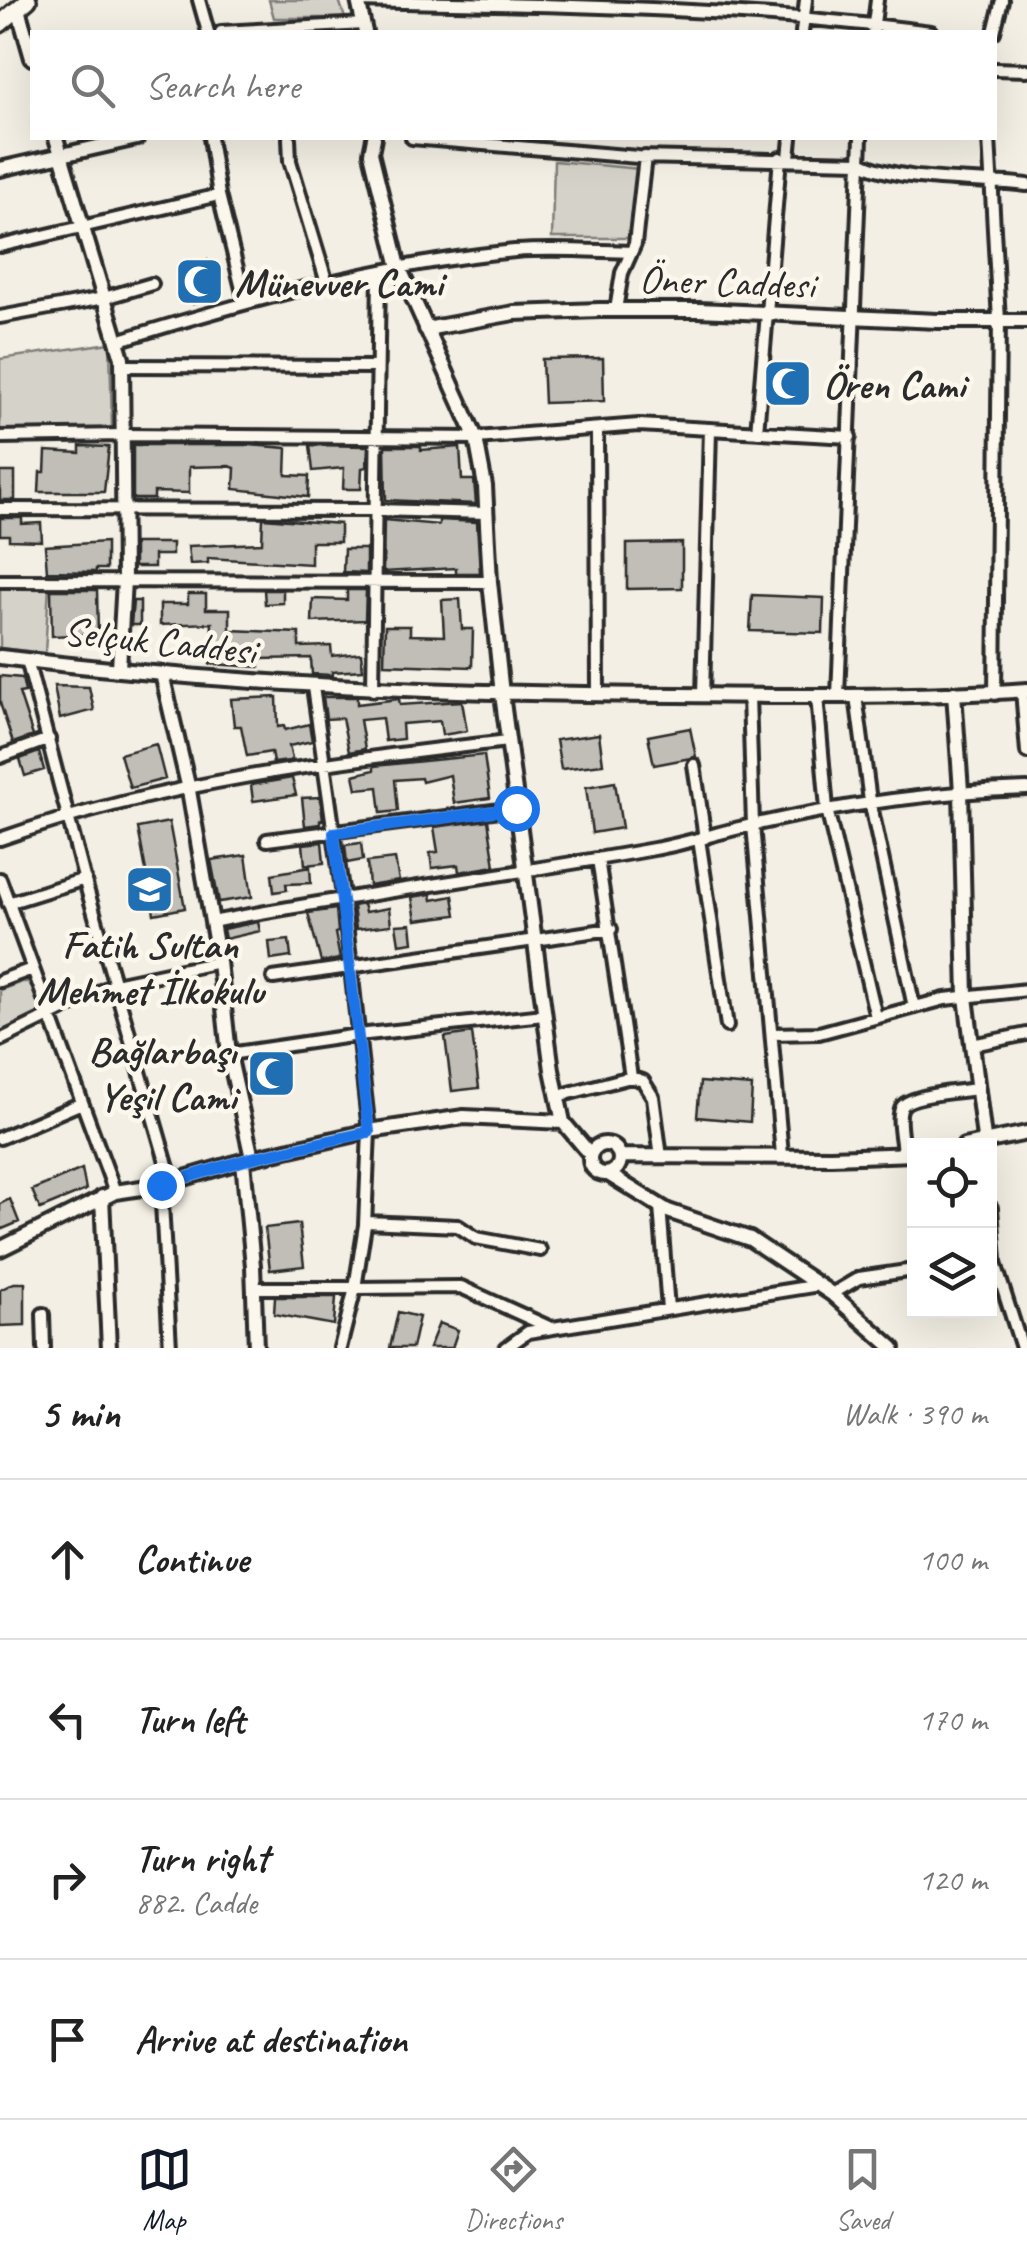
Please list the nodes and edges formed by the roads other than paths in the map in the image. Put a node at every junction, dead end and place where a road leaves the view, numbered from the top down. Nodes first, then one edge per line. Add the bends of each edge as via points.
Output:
1 (198, 0) edge
2 (806, 0) edge
3 (877, 0) edge
4 (1002, 0) edge
5 (359, 1) edge
6 (613, 3) edge
7 (23, 4) edge
8 (804, 19) junction
9 (0, 24) edge
10 (364, 28) edge
11 (873, 29) edge
12 (207, 30) edge
13 (311, 30) edge
14 (802, 30) edge
15 (994, 30) edge
16 (30, 46) edge
17 (997, 69) edge
18 (1027, 70) edge
19 (57, 140) edge
20 (123, 140) edge
21 (210, 140) edge
22 (289, 140) edge
23 (374, 140) edge
24 (437, 140) edge
25 (789, 140) edge
26 (861, 140) edge
27 (989, 140) edge
28 (61, 154) junction
29 (646, 157) junction
30 (784, 158) junction
31 (860, 162) junction
32 (0, 170) edge
33 (991, 180) junction
34 (1027, 185) edge
35 (219, 195) junction
36 (83, 227) junction
37 (0, 246) edge
38 (631, 252) junction
39 (399, 268) junction
40 (379, 272) junction
41 (327, 283) junction
42 (152, 284) dead end
43 (104, 298) junction
44 (245, 301) junction
45 (616, 310) junction
46 (766, 315) junction
47 (0, 317) edge
48 (855, 318) junction
49 (999, 321) junction
50 (1027, 321) edge
51 (426, 329) junction
52 (117, 341) junction
53 (122, 366) junction
54 (378, 366) junction
55 (597, 428) junction
56 (710, 429) junction
57 (757, 432) junction
58 (123, 435) junction
59 (376, 435) junction
60 (0, 437) edge
61 (850, 437) junction
62 (476, 438) junction
63 (124, 508) junction
64 (0, 509) edge
65 (376, 510) junction
66 (486, 513) junction
67 (124, 580) junction
68 (0, 581) edge
69 (374, 582) junction
70 (490, 582) junction
71 (0, 657) edge
72 (27, 660) junction
73 (120, 668) junction
74 (162, 674) junction
75 (313, 688) junction
76 (373, 690) junction
77 (1024, 690) edge
78 (954, 693) junction
79 (502, 694) junction
80 (995, 694) junction
81 (598, 695) junction
82 (703, 696) junction
83 (749, 696) junction
84 (817, 696) junction
85 (838, 696) junction
86 (856, 696) junction
87 (49, 739) junction
88 (508, 741) junction
89 (1027, 752) edge
90 (0, 756) edge
91 (324, 763) junction
92 (694, 765) dead end
93 (188, 785) junction
94 (1027, 789) edge
95 (961, 791) junction
96 (870, 801) junction
97 (516, 808) junction
98 (827, 810) junction
99 (68, 815) junction
100 (752, 824) junction
101 (334, 833) junction
102 (702, 838) junction
103 (0, 839) edge
104 (266, 840) dead end
105 (598, 859) junction
106 (524, 873) junction
107 (0, 878) edge
108 (85, 879) junction
109 (342, 896) junction
110 (8, 903) junction
111 (212, 922) junction
112 (611, 929) junction
113 (534, 942) junction
114 (219, 962) junction
115 (350, 968) junction
116 (32, 969) junction
117 (273, 978) dead end
118 (0, 981) edge
119 (115, 984) junction
120 (1027, 990) edge
121 (966, 997) junction
122 (914, 1008) junction
123 (544, 1015) junction
124 (876, 1017) junction
125 (50, 1018) junction
126 (726, 1026) dead end
127 (772, 1034) junction
128 (1027, 1034) edge
129 (358, 1035) junction
130 (0, 1040) edge
131 (972, 1044) junction
132 (229, 1054) junction
133 (632, 1077) junction
134 (978, 1089) junction
135 (558, 1096) junction
136 (82, 1103) junction
137 (564, 1122) junction
138 (369, 1132) junction
139 (1027, 1133) edge
140 (0, 1138) edge
141 (984, 1138) edge
142 (997, 1141) edge
143 (907, 1144) edge
144 (590, 1154) junction
145 (907, 1154) edge
146 (782, 1155) junction
147 (620, 1156) junction
148 (661, 1157) junction
149 (247, 1159) junction
150 (608, 1174) junction
151 (167, 1183) junction
152 (108, 1194) junction
153 (660, 1206) junction
154 (366, 1222) junction
155 (0, 1250) edge
156 (540, 1250) dead end
157 (907, 1271) edge
158 (997, 1275) edge
159 (818, 1285) junction
160 (254, 1288) junction
161 (354, 1288) junction
162 (832, 1294) junction
163 (668, 1309) junction
164 (43, 1314) dead end
165 (551, 1328) junction
166 (170, 1347) edge
167 (44, 1348) edge
168 (110, 1348) edge
169 (256, 1348) edge
170 (340, 1348) edge
171 (506, 1348) edge
172 (893, 1348) edge
173 (1022, 1348) edge

1 - 12 street
2 - 8 street
3 - 11 street
4 - 15 street
5 - 6 street
5 - 10 street
6 - 8 street
7 - 9 main road
7 - 16 street
8 - 11 street
8 - 14 street
10 - 13 street
17 - 18 street
19 - 28 street
20 - 28 street
21 - 35 street
22 - 41 street
23 - 39 street
24 - 29 street
25 - 30 street
26 - 31 street
27 - 33 street
28 - 32 street
28 - 36 street
29 - 30 street
29 - 38 street
30 - 31 street
30 - 46 street
31 - 33 street via 912,175
31 - 48 street
33 - 34 street
33 - 49 street
35 - 36 street
35 - 44 street
36 - 37 street
36 - 43 street
38 - 39 street via 518,251
38 - 45 street
39 - 40 street
39 - 51 street
40 - 41 street
40 - 54 street
41 - 44 street
42 - 43 street
43 - 47 street
43 - 52 street
44 - 52 street
45 - 46 street, Öner Caddesi
45 - 51 street, Öner Caddesi via 514,313
46 - 48 street, Öner Caddesi
46 - 57 street
48 - 49 street, Öner Caddesi
48 - 61 street
49 - 50 street, Öner Caddesi
49 - 80 street
51 - 62 street
52 - 53 street
53 - 54 street
53 - 58 street
54 - 59 street
55 - 56 street
55 - 62 street
55 - 81 street
56 - 57 street
56 - 82 street
57 - 61 street
58 - 59 street
58 - 60 street
58 - 63 street
59 - 62 street
59 - 65 street
61 - 85 street
62 - 66 street
63 - 64 street
63 - 65 street
63 - 67 street
65 - 66 street
65 - 69 street
66 - 70 street
67 - 68 street
67 - 69 street
67 - 73 street
69 - 70 street
69 - 76 street
70 - 79 street
71 - 72 street, Selçuk Caddesi
72 - 73 street, Selçuk Caddesi
72 - 87 street
73 - 74 street, Selçuk Caddesi
74 - 75 street, Selçuk Caddesi
74 - 93 street
75 - 76 street, Selçuk Caddesi
75 - 91 street
76 - 79 street, Selçuk Caddesi
77 - 80 street, Selçuk Caddesi
77 - 89 street
78 - 80 street, Selçuk Caddesi
78 - 86 street, Selçuk Caddesi
78 - 95 street
79 - 81 street, Selçuk Caddesi
79 - 88 street
81 - 82 street, Selçuk Caddesi
82 - 83 street, Selçuk Caddesi
83 - 84 street, Selçuk Caddesi
83 - 100 street
84 - 85 street, Selçuk Caddesi
84 - 98 street
85 - 86 street, Selçuk Caddesi
86 - 96 street
87 - 90 street
87 - 99 street
88 - 91 street
88 - 97 street
91 - 93 street
91 - 101 street
92 - 102 street
93 - 99 street
93 - 111 street
94 - 95 street
95 - 96 street
95 - 121 street
96 - 98 street
96 - 122 street
97 - 101 street
97 - 106 street
98 - 100 street
98 - 124 street
99 - 103 street
99 - 108 street
100 - 102 street
100 - 127 street
101 - 104 street
101 - 109 street
102 - 105 street
102 - 126 street
105 - 106 street
105 - 112 street
106 - 109 street
106 - 113 street
107 - 110 street
108 - 110 street
108 - 119 street
109 - 111 street
109 - 115 street
110 - 116 street
111 - 114 street
112 - 113 street
112 - 133 street
113 - 115 street
113 - 123 street
114 - 119 street
114 - 132 street
115 - 117 street
115 - 129 street
116 - 118 street
116 - 125 street
119 - 125 street
119 - 151 street
120 - 121 street
121 - 122 street
121 - 131 street
122 - 124 street
123 - 129 street
123 - 135 street
124 - 127 street via 819,1033
125 - 130 street
125 - 136 street
127 - 146 street
128 - 131 street
129 - 132 street
129 - 138 street
131 - 134 street
132 - 149 street
133 - 135 street
133 - 148 street via 650,1090
134 - 141 street
134 - 143 street via 904,1104
135 - 137 street
136 - 140 street
136 - 152 street
137 - 138 street via 464,1117
137 - 144 street
138 - 149 street
138 - 154 street
139 - 142 street
144 - 147 street via 606,1144
144 - 150 street via 594,1170
145 - 146 street
146 - 148 street
147 - 148 street
147 - 150 street
149 - 151 street
149 - 160 street
150 - 153 street
151 - 152 street
151 - 166 street
152 - 155 street
152 - 168 street
153 - 159 street via 750,1239
153 - 163 street
154 - 156 street via 458,1226 476,1238
154 - 161 street
157 - 162 street via 859,1278
158 - 173 street
159 - 162 street
159 - 163 street
160 - 161 street
160 - 169 street
161 - 165 street via 461,1287
161 - 170 street
162 - 172 street
163 - 165 street
164 - 167 street
165 - 171 street via 528,1332

